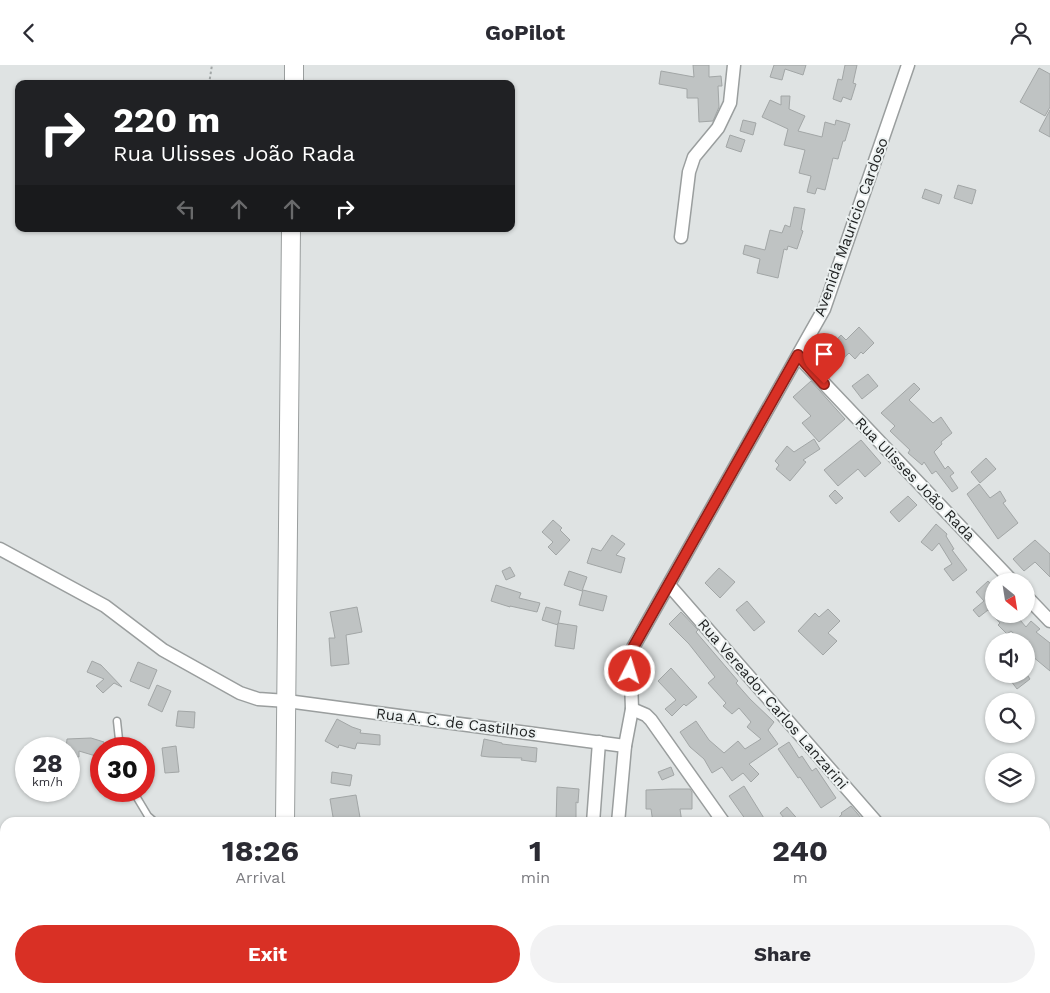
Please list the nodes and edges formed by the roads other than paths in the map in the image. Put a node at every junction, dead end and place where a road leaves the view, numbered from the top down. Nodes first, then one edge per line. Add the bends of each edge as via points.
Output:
1 (294, 65) edge
2 (734, 65) edge
3 (908, 65) edge
4 (294, 80) edge
5 (291, 232) edge
6 (681, 237) dead end
7 (798, 355) junction
8 (0, 549) edge
9 (1004, 573) edge
10 (669, 585) junction
11 (1035, 606) edge
12 (1050, 621) edge
13 (287, 701) junction
14 (632, 709) junction
15 (117, 721) dead end
16 (119, 737) edge
17 (599, 742) junction
18 (625, 746) junction
19 (140, 802) edge
20 (149, 817) edge
21 (285, 817) edge
22 (593, 817) edge
23 (619, 817) edge
24 (720, 817) edge
25 (871, 817) edge

1 - 4 main road
2 - 6 street via 730,103 718,128 694,157 689,172
3 - 7 street, Avenida Maurício Cardoso via 824,309
5 - 13 main road
7 - 9 street, Rua Ulisses João Rada
7 - 10 street, Avenida Maurício Cardoso
8 - 13 street, Rua A. C. de Castilhos via 105,606 163,650 240,693 258,699
10 - 14 street, Avenida Maurício Cardoso via 630,653
10 - 25 street, Rua Vereador Carlos Lanzarini
11 - 12 street
13 - 17 street, Rua A. C. de Castilhos
13 - 21 main road
14 - 18 street, Avenida Maurício Cardoso
14 - 24 street via 651,720
15 - 16 lane
17 - 18 street, Rua A. C. de Castilhos
17 - 22 street
18 - 23 street, Avenida Maurício Cardoso
19 - 20 lane

